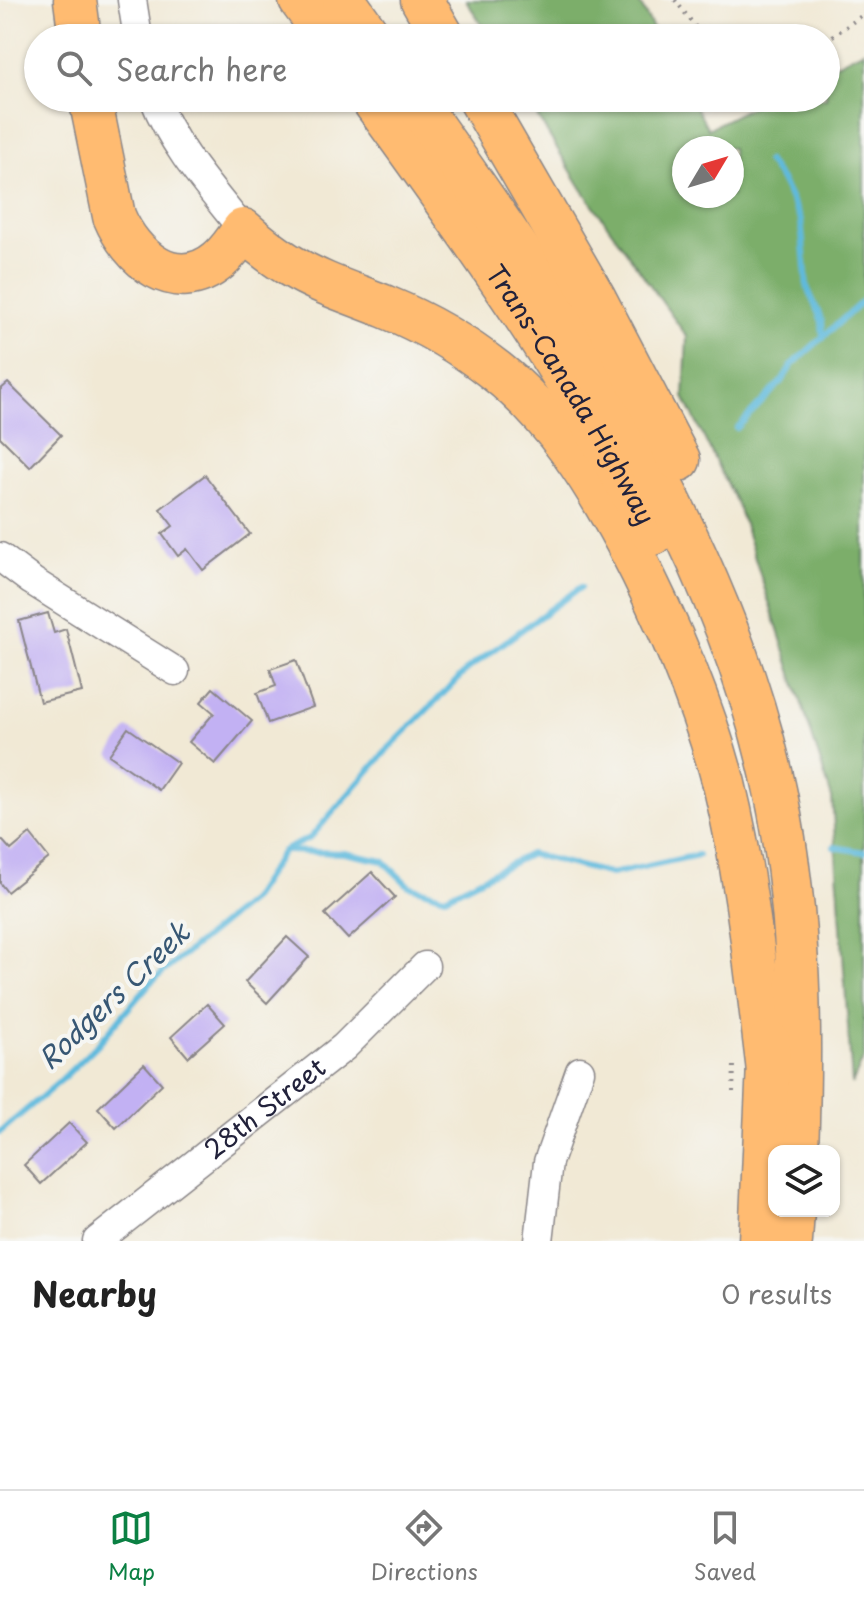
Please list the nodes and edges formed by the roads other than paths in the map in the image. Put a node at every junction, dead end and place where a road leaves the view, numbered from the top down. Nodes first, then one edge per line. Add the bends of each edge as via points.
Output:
1 (75, 0) edge
2 (132, 0) edge
3 (300, 0) edge
4 (344, 0) edge
5 (422, 0) edge
6 (78, 24) edge
7 (136, 24) edge
8 (318, 24) edge
9 (361, 24) edge
10 (436, 24) edge
11 (93, 112) edge
12 (160, 112) edge
13 (381, 112) edge
14 (422, 112) edge
15 (487, 112) edge
16 (243, 230) junction
17 (0, 557) edge
18 (175, 671) dead end
19 (772, 774) junction
20 (425, 966) dead end
21 (751, 1062) junction
22 (580, 1071) dead end
23 (797, 1145) edge
24 (793, 1217) edge
25 (97, 1241) edge
26 (539, 1241) edge
27 (760, 1241) edge
28 (791, 1241) edge

1 - 6 highway
2 - 7 street
3 - 8 highway
4 - 9 highway
5 - 10 highway
11 - 16 highway via 114,216 145,262 176,274 206,269
12 - 16 street via 195,170
13 - 21 highway, Trans-Canada Highway via 576,395 689,610 726,718 751,836 766,951
14 - 19 highway, Trans-Canada Highway via 602,380 664,489 738,655
15 - 19 highway via 630,362 710,531 751,648
16 - 21 highway via 292,267 426,326 495,370 549,423 595,487 665,619 724,784 738,853
17 - 18 street
19 - 23 highway, Trans-Canada Highway via 797,949
20 - 25 street, 28th Street via 344,1047
21 - 27 highway, Trans-Canada Highway
22 - 26 street via 548,1162
24 - 28 highway

